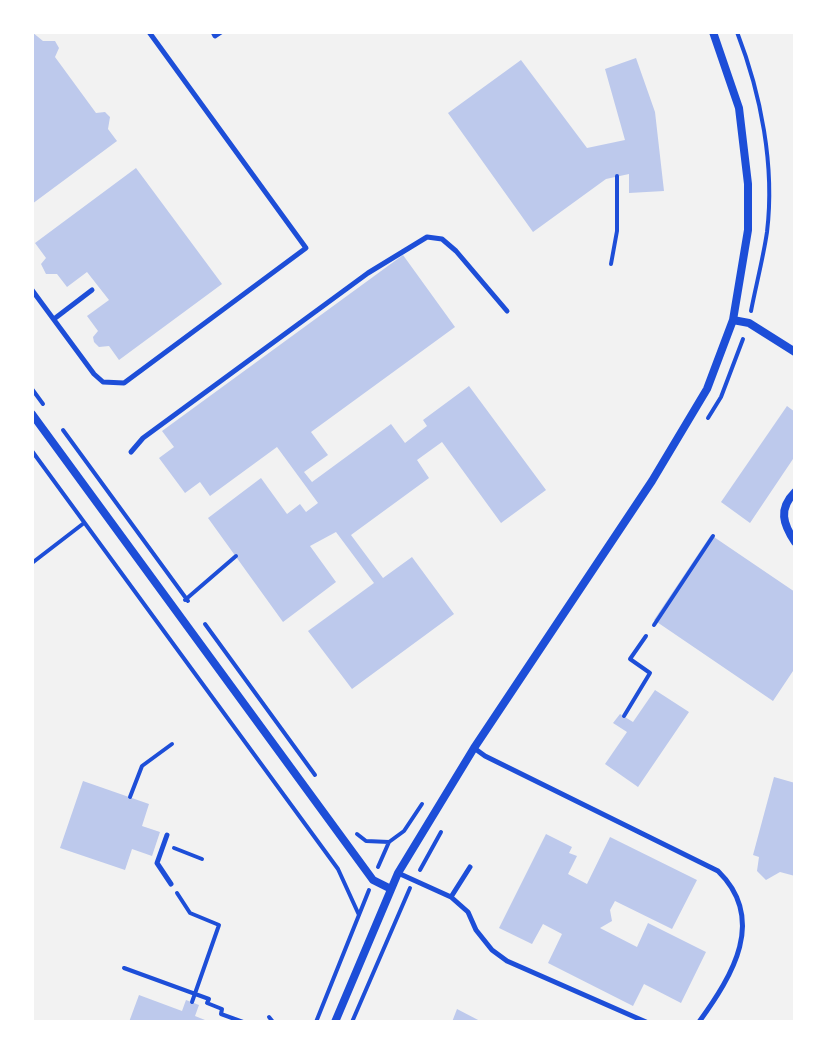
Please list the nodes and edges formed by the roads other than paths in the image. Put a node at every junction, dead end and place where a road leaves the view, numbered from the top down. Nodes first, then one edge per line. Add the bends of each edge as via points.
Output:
1 (149, 32) edge
2 (213, 32) edge
3 (221, 32) edge
4 (713, 32) edge
5 (32, 290) edge
6 (92, 290) dead end
7 (507, 311) dead end
8 (54, 319) junction
9 (733, 320) junction
10 (795, 352) edge
11 (32, 414) edge
12 (131, 452) dead end
13 (795, 492) edge
14 (795, 542) edge
15 (474, 748) junction
16 (167, 835) dead end
17 (470, 867) dead end
18 (398, 873) junction
19 (171, 884) road end
20 (391, 889) junction
21 (451, 897) junction
22 (335, 1022) edge
23 (646, 1022) edge
24 (699, 1022) edge

1 - 8 lane via 306,248 124,383 103,382 94,374
2 - 3 lane
4 - 9 street via 739,108 748,184 748,230
5 - 8 lane
6 - 8 lane
7 - 12 lane via 456,251 442,239 427,237 368,273
9 - 10 street via 749,323
9 - 15 street via 707,389 660,468
11 - 20 street via 373,880
13 - 14 street via 783,512
15 - 18 street
15 - 24 lane via 718,871 732,885 745,922 738,951
16 - 19 lane via 157,863
17 - 21 lane
18 - 20 street
18 - 21 lane
20 - 22 street
21 - 23 lane via 468,912 492,950 507,961

